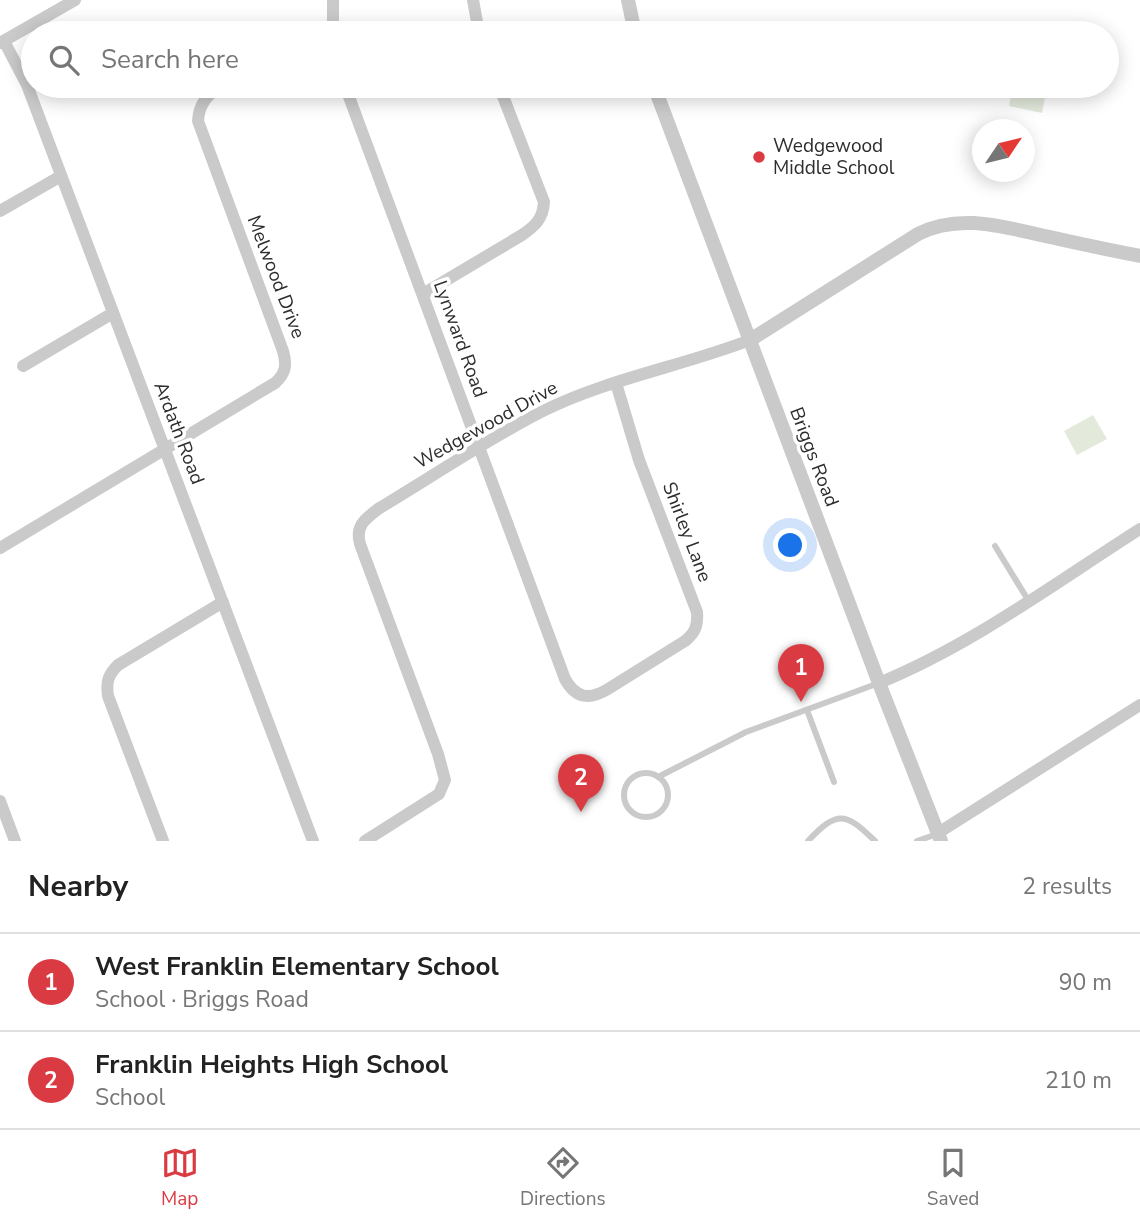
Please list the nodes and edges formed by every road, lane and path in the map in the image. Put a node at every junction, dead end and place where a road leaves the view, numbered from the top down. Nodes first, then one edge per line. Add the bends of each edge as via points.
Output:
1 (75, 0) edge
2 (333, 0) edge
3 (473, 0) edge
4 (628, 0) edge
5 (38, 21) edge
6 (333, 21) edge
7 (477, 21) edge
8 (632, 21) edge
9 (21, 31) edge
10 (2, 42) edge
11 (21, 75) edge
12 (32, 98) edge
13 (205, 98) edge
14 (350, 98) edge
15 (504, 98) edge
16 (659, 98) edge
17 (61, 176) junction
18 (0, 211) edge
19 (1140, 256) edge
20 (423, 294) junction
21 (113, 313) junction
22 (750, 340) junction
23 (23, 366) dead end
24 (617, 383) junction
25 (480, 447) junction
26 (164, 449) junction
27 (1140, 529) edge
28 (995, 546) dead end
29 (0, 548) edge
30 (1028, 600) junction
31 (223, 602) junction
32 (640, 669) joint
33 (878, 683) junction
34 (1140, 705) edge
35 (807, 710) junction
36 (657, 777) junction
37 (834, 782) dead end
38 (0, 801) edge
39 (940, 837) edge
40 (15, 841) edge
41 (163, 841) edge
42 (313, 841) edge
43 (365, 841) edge
44 (808, 841) edge
45 (875, 841) edge
46 (917, 841) edge

1 - 5 street
2 - 6 street
3 - 7 street
4 - 8 street
9 - 10 street
10 - 11 street, Ardath Road
12 - 17 street, Ardath Road
13 - 26 street, Melwood Drive via 198,115 201,132 284,351 285,369 275,383
14 - 20 street, Lynward Road
15 - 20 street via 544,202 543,214 522,235
16 - 22 street, Briggs Road
17 - 18 street
17 - 21 street, Ardath Road
19 - 22 street, Wedgewood Drive via 987,223 937,226
20 - 25 street, Lynward Road
21 - 23 street
21 - 26 street, Ardath Road
22 - 24 street, Wedgewood Drive
22 - 33 street, Briggs Road
24 - 25 street, Wedgewood Drive via 544,411
24 - 32 street, Shirley Lane via 629,431 697,618 692,635
25 - 32 street, Lynward Road via 569,685 579,695 600,694
25 - 43 street, Wedgewood Drive via 378,509 359,528 360,544 445,780 439,794
26 - 29 street, Melwood Drive
26 - 31 street, Ardath Road
27 - 30 street
28 - 30 lane
30 - 33 street via 965,640
31 - 41 street via 118,665 106,685
31 - 42 street, Ardath Road
33 - 35 lane
33 - 39 street, Briggs Road
34 - 39 street
35 - 36 lane via 746,732
35 - 37 lane
36 - 36 lane via 644,774 631,780 624,793 632,812 646,817 664,808 668,795
38 - 40 street
39 - 46 lane
44 - 45 lane via 839,818 852,820

